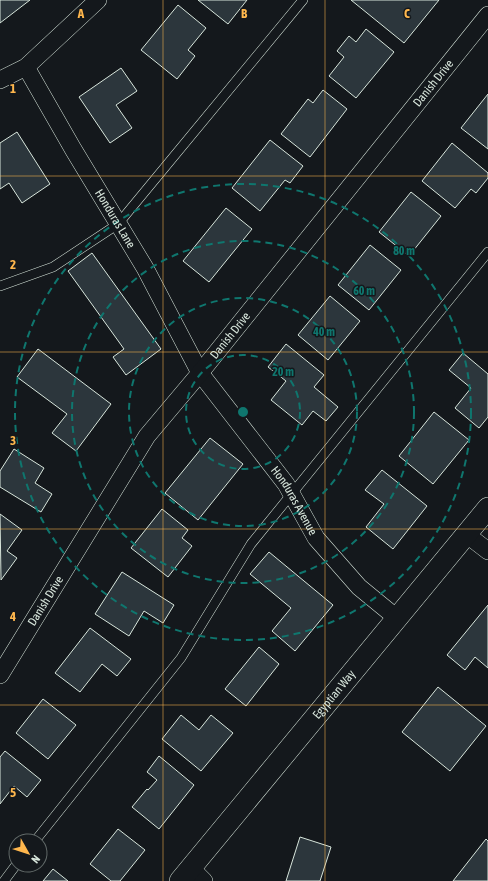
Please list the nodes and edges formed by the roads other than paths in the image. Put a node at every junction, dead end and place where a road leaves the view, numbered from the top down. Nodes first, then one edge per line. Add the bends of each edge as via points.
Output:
1 (98, 0) edge
2 (302, 0) edge
3 (488, 14) edge
4 (26, 67) junction
5 (0, 80) edge
6 (118, 224) junction
7 (488, 252) edge
8 (0, 289) edge
9 (200, 373) junction
10 (291, 494) junction
11 (488, 508) edge
12 (466, 534) junction
13 (488, 551) edge
14 (398, 619) junction
15 (0, 675) edge
16 (41, 833) edge
17 (192, 877) edge

1 - 4 street
2 - 6 lane
3 - 9 street, Danish Drive
4 - 5 street
4 - 6 street, Honduras Lane
6 - 8 lane via 53,267
6 - 9 street, Honduras Lane via 145,268
7 - 10 lane
9 - 10 street, Honduras Avenue via 286,484
9 - 15 street, Danish Drive via 147,436
10 - 14 street, Honduras Avenue via 316,538 359,587
10 - 16 lane via 251,544 181,658
11 - 12 street, Egyptian Way
12 - 13 street
12 - 14 street, Egyptian Way
14 - 17 street, Egyptian Way

